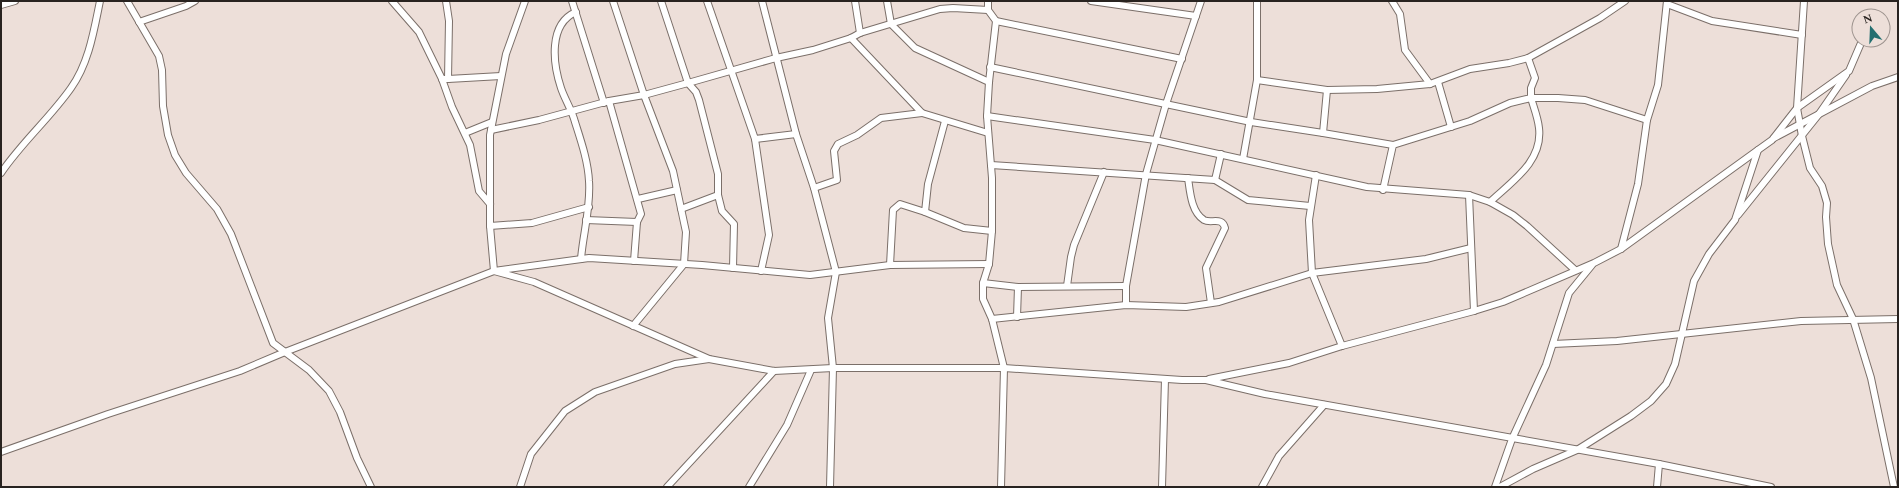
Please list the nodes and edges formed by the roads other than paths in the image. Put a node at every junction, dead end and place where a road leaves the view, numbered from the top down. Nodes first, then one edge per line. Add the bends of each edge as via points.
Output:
1 (15, 1) edge
2 (100, 1) edge
3 (127, 1) edge
4 (196, 1) edge
5 (392, 1) edge
6 (446, 1) edge
7 (524, 1) edge
8 (572, 1) edge
9 (613, 1) edge
10 (661, 1) edge
11 (707, 1) edge
12 (762, 1) edge
13 (855, 1) edge
14 (887, 1) edge
15 (988, 1) edge
16 (1091, 1) edge
17 (1201, 1) edge
18 (1257, 1) edge
19 (1392, 1) edge
20 (1625, 1) edge
21 (1804, 1) edge
22 (1667, 3) edge
23 (1, 5) edge
24 (988, 10) junction
25 (576, 12) junction
26 (1196, 16) junction
27 (996, 20) junction
28 (139, 22) junction
29 (891, 24) junction
30 (860, 34) junction
31 (1802, 35) junction
32 (851, 38) junction
33 (1859, 48) edge
34 (776, 58) junction
35 (1528, 58) junction
36 (1182, 59) junction
37 (990, 67) junction
38 (732, 70) junction
39 (1849, 71) junction
40 (501, 76) junction
41 (1898, 77) edge
42 (445, 79) junction
43 (1257, 80) junction
44 (989, 82) junction
45 (1438, 82) junction
46 (688, 83) junction
47 (1430, 84) junction
48 (1326, 90) junction
49 (644, 95) junction
50 (1531, 98) junction
51 (606, 102) junction
52 (1166, 104) junction
53 (1797, 108) junction
54 (570, 111) junction
55 (922, 113) junction
56 (1819, 114) junction
57 (987, 116) junction
58 (1647, 120) junction
59 (945, 121) junction
60 (492, 122) junction
61 (1251, 122) junction
62 (1800, 124) junction
63 (1451, 127) junction
64 (491, 130) junction
65 (465, 133) junction
66 (1323, 133) junction
67 (796, 134) junction
68 (988, 134) junction
69 (1802, 136) junction
70 (755, 139) junction
71 (1155, 140) junction
72 (1772, 140) junction
73 (1393, 145) junction
74 (1758, 150) junction
75 (1221, 154) junction
76 (1243, 159) junction
77 (991, 165) junction
78 (1104, 172) junction
79 (1, 173) edge
80 (1146, 174) junction
81 (1316, 175) junction
82 (1188, 178) junction
83 (1215, 180) junction
84 (814, 188) junction
85 (677, 190) junction
86 (1383, 190) junction
87 (718, 195) junction
88 (1469, 195) junction
89 (638, 199) junction
90 (1490, 202) junction
91 (490, 204) junction
92 (1310, 206) junction
93 (588, 207) junction
94 (681, 209) junction
95 (925, 212) junction
96 (586, 220) junction
97 (1735, 220) junction
98 (637, 222) junction
99 (490, 226) junction
100 (992, 231) junction
101 (1470, 248) junction
102 (1621, 249) junction
103 (581, 259) junction
104 (634, 261) junction
105 (1594, 263) junction
106 (684, 264) junction
107 (989, 264) junction
108 (890, 265) junction
109 (733, 268) junction
110 (1575, 270) junction
111 (494, 271) junction
112 (761, 271) junction
113 (836, 272) junction
114 (1312, 273) junction
115 (983, 283) junction
116 (1067, 286) junction
117 (1126, 286) junction
118 (1018, 287) junction
119 (1211, 303) junction
120 (1126, 306) junction
121 (1474, 311) junction
122 (1017, 317) junction
123 (992, 319) junction
124 (1853, 319) junction
125 (1898, 319) edge
126 (633, 326) junction
127 (1682, 334) junction
128 (1553, 344) junction
129 (1342, 346) junction
130 (284, 352) junction
131 (709, 359) junction
132 (834, 368) junction
133 (1004, 368) junction
134 (811, 370) junction
135 (774, 371) junction
136 (1165, 379) junction
137 (1206, 380) junction
138 (1324, 404) junction
139 (1512, 439) junction
140 (1578, 450) junction
141 (1, 452) edge
142 (1659, 464) junction
143 (371, 487) edge
144 (520, 487) edge
145 (667, 487) edge
146 (749, 487) edge
147 (830, 487) edge
148 (1001, 487) edge
149 (1162, 487) edge
150 (1262, 487) edge
151 (1494, 487) edge
152 (1500, 487) edge
153 (1657, 487) edge
154 (1771, 487) edge
155 (1894, 487) edge

1 - 23 street
2 - 79 street via 93,38 72,87 12,156
3 - 28 street
4 - 28 street
5 - 42 street via 419,32
6 - 42 street via 449,21
7 - 40 street
8 - 25 street
9 - 49 street
10 - 46 street
11 - 38 street
12 - 34 street
13 - 30 street
14 - 29 street
15 - 24 street
16 - 26 street
17 - 26 street
18 - 43 street
19 - 47 street via 1400,14 1405,50
20 - 35 street
21 - 31 street
22 - 31 street via 1721,23
22 - 58 street via 1661,68
24 - 27 street
24 - 29 street via 940,9
25 - 51 street
25 - 54 street via 566,16 556,38 557,73
26 - 36 street
27 - 36 street
27 - 37 street
28 - 130 street via 159,56 163,106 168,135 175,155 186,173 216,209 231,234 273,343
29 - 30 street
29 - 44 street via 919,50
30 - 32 street
31 - 53 street
32 - 34 street
32 - 55 street
33 - 39 street
34 - 38 street
34 - 67 street
35 - 45 street via 1470,69
35 - 50 street via 1535,78
36 - 52 street
37 - 44 street
37 - 52 street
38 - 46 street
38 - 70 street
39 - 53 street
39 - 56 street
40 - 42 street
40 - 60 street
41 - 56 street via 1872,86
42 - 65 street via 452,107
43 - 48 street
43 - 61 street
44 - 57 street
45 - 47 street
45 - 63 street
46 - 49 street
46 - 87 street via 699,100 718,174
47 - 48 street
48 - 66 street
49 - 51 street
49 - 85 street
50 - 58 street via 1585,100
50 - 63 street via 1510,103
50 - 90 street via 1540,134 1534,157
51 - 54 street
51 - 89 street
52 - 61 street
52 - 71 street
53 - 62 street
53 - 72 street
54 - 64 street
54 - 93 street via 584,151 590,181
55 - 59 street
55 - 84 street via 881,118 838,144 834,151 836,180
56 - 62 street
56 - 69 street
57 - 68 street
57 - 71 street
58 - 102 street via 1638,184
59 - 68 street
59 - 95 street via 928,184
60 - 64 street
60 - 65 street
61 - 66 street
61 - 76 street
62 - 69 street
62 - 72 street
63 - 73 street
64 - 91 street
65 - 91 street via 480,191
66 - 73 street
67 - 70 street
67 - 84 street
68 - 77 street
69 - 97 street
69 - 124 street via 1810,168 1822,186 1827,203 1828,244 1837,285
70 - 112 street via 769,235
71 - 75 street
71 - 80 street
72 - 74 street
73 - 86 street
74 - 97 street
74 - 102 street
75 - 76 street
75 - 83 street
76 - 81 street
77 - 78 street
77 - 100 street
78 - 80 street
78 - 116 street via 1074,245
80 - 82 street
80 - 117 street
81 - 86 street
81 - 92 street
82 - 83 street
82 - 119 street via 1192,202 1202,218 1220,221 1225,228 1206,268
83 - 92 street via 1248,200
84 - 113 street
85 - 89 street
85 - 94 street
86 - 88 street
87 - 94 street
87 - 109 street via 722,211 734,224
88 - 90 street
88 - 101 street
89 - 98 street via 641,214
90 - 110 street via 1527,226
91 - 99 street
92 - 114 street
93 - 96 street
93 - 99 street via 532,223
94 - 106 street via 686,232
95 - 100 street via 964,228
95 - 108 street via 900,204 893,210
96 - 98 street
96 - 103 street
97 - 127 street via 1709,254 1694,280
98 - 104 street
99 - 111 street
100 - 107 street
101 - 114 street via 1426,259
101 - 121 street
102 - 105 street
103 - 104 street
103 - 111 street
104 - 106 street
105 - 110 street
105 - 128 street via 1569,293
106 - 109 street
106 - 126 street
107 - 108 street
107 - 115 street
108 - 113 street
109 - 112 street
110 - 121 street via 1502,302
111 - 126 street via 534,282
111 - 130 street
112 - 113 street via 810,275
113 - 132 street via 828,318
114 - 119 street
114 - 129 street
115 - 118 street
115 - 123 street via 983,299
116 - 117 street
116 - 118 street
117 - 120 street
118 - 122 street
119 - 120 street via 1186,306
120 - 122 street
121 - 129 street
122 - 123 street
123 - 133 street
124 - 125 street
124 - 127 street via 1794,322
124 - 155 street via 1871,378
126 - 131 street
127 - 128 street
127 - 140 street via 1675,364 1666,384 1656,396 1631,416
128 - 139 street via 1546,366
129 - 137 street via 1289,363
130 - 141 street via 234,374 108,414
130 - 143 street via 310,370 329,391
131 - 135 street
131 - 144 street via 675,364 595,392 565,411 531,454
132 - 133 street
132 - 134 street
132 - 147 street
133 - 136 street
133 - 148 street
134 - 135 street
134 - 146 street via 787,425
135 - 145 street
136 - 137 street
136 - 149 street
137 - 138 street
138 - 139 street
138 - 150 street via 1279,456
139 - 140 street
139 - 151 street
140 - 142 street
140 - 152 street via 1533,469
142 - 153 street
142 - 154 street

